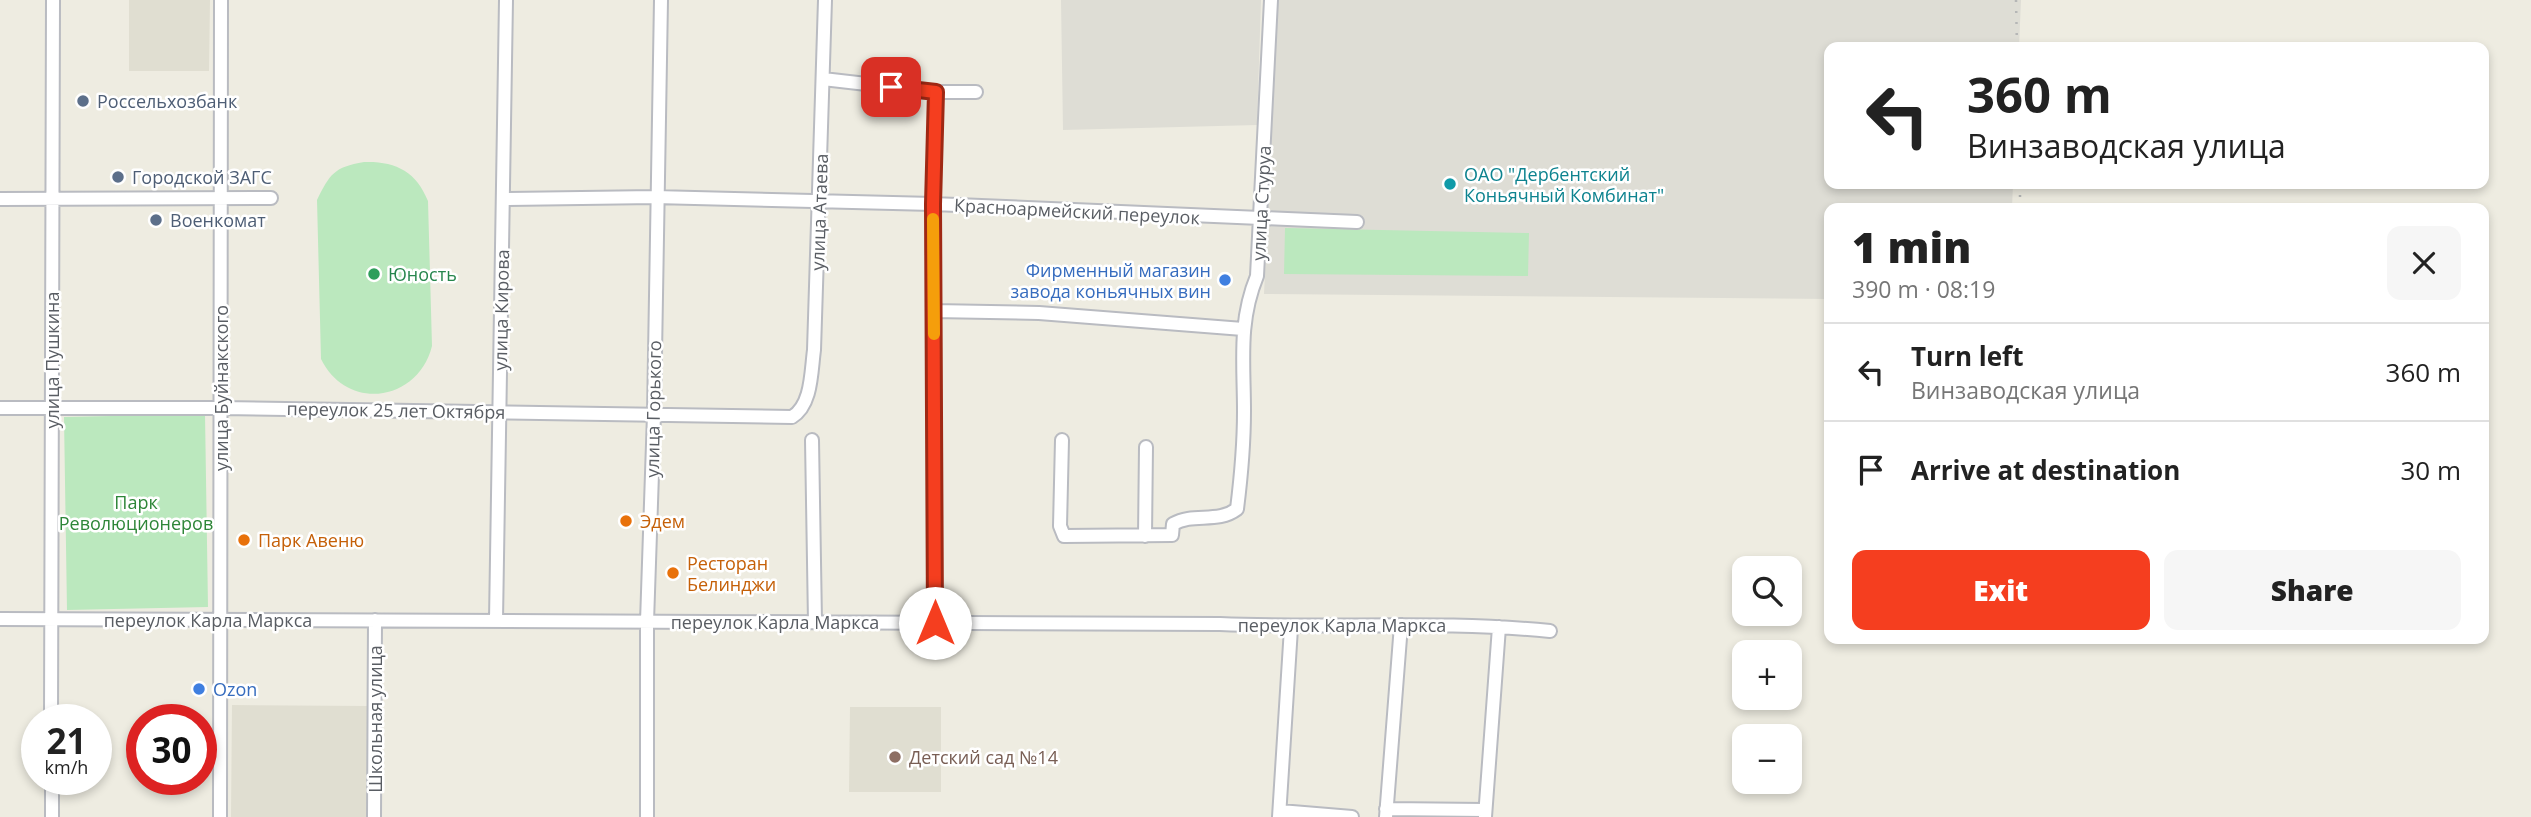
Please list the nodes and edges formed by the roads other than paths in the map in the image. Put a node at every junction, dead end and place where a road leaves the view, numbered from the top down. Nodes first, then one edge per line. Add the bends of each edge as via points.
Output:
1 (53, 0) edge
2 (221, 0) edge
3 (506, 0) edge
4 (660, 0) edge
5 (825, 0) edge
6 (1271, 0) edge
7 (823, 79) junction
8 (936, 92) junction
9 (976, 92) dead end
10 (655, 197) junction
11 (271, 198) dead end
12 (0, 199) edge
13 (53, 199) junction
14 (221, 199) junction
15 (504, 199) junction
16 (820, 202) junction
17 (933, 204) junction
18 (1260, 220) junction
19 (1357, 222) dead end
20 (934, 311) junction
21 (1243, 330) junction
22 (0, 408) edge
23 (221, 408) junction
24 (52, 409) junction
25 (499, 411) junction
26 (654, 414) junction
27 (792, 417) joint
28 (812, 440) dead end
29 (1062, 440) dead end
30 (1146, 447) dead end
31 (1145, 536) junction
32 (0, 619) edge
33 (50, 619) junction
34 (220, 620) junction
35 (376, 620) junction
36 (496, 620) junction
37 (647, 622) junction
38 (815, 622) junction
39 (935, 623) junction
40 (1401, 625) junction
41 (1499, 627) junction
42 (1291, 628) junction
43 (1550, 631) dead end
44 (51, 704) edge
45 (52, 795) edge
46 (1386, 813) edge
47 (1280, 814) edge
48 (1485, 814) edge
49 (52, 817) edge
50 (220, 817) edge
51 (374, 817) edge
52 (647, 817) edge
53 (1352, 817) edge

1 - 13 street, улица Пушкина
2 - 14 street, улица Буйнакского
3 - 15 street, улица Кирова
4 - 10 street, улица Горького
5 - 7 street, улица Атаева
6 - 18 street, улица Стуруа
7 - 8 street
7 - 16 street, улица Атаева
8 - 9 street
8 - 17 street
10 - 15 street, Красноармейский переулок
10 - 16 street, Красноармейский переулок
10 - 26 street, улица Горького
11 - 14 street
12 - 13 street
13 - 14 street
13 - 24 street, улица Пушкина
14 - 23 street, улица Буйнакского
15 - 25 street, улица Кирова
16 - 17 street, Красноармейский переулок
16 - 27 street, улица Атаева via 810,381 801,412
17 - 18 street, Красноармейский переулок
17 - 20 street
18 - 19 street, Красноармейский переулок
18 - 21 street, улица Стуруа via 1256,276 1245,303
20 - 21 street via 1039,313
20 - 39 street
21 - 31 street, улица Стуруа via 1244,414 1237,509 1226,517 1184,517 1173,524 1172,535
22 - 24 street, переулок 25 лет Октября
23 - 24 street, переулок 25 лет Октября
23 - 25 street, переулок 25 лет Октября
23 - 34 street, улица Буйнакского
24 - 33 street, улица Пушкина
25 - 26 street, переулок 25 лет Октября
25 - 36 street, улица Кирова
26 - 27 street, переулок 25 лет Октября
26 - 37 street, улица Горького
28 - 38 street
29 - 31 street via 1060,526 1064,537
30 - 31 street
32 - 33 street, переулок Карла Маркса
33 - 34 street, переулок Карла Маркса
33 - 44 street, улица Пушкина
34 - 35 street, переулок Карла Маркса
34 - 50 street, улица Буйнакского
35 - 36 street, переулок Карла Маркса
35 - 51 street, Школьная улица
36 - 37 street, переулок Карла Маркса
37 - 38 street, переулок Карла Маркса
37 - 52 street, улица Горького
38 - 39 street, переулок Карла Маркса
39 - 42 street, переулок Карла Маркса
40 - 41 street, переулок Карла Маркса
40 - 42 street, переулок Карла Маркса
40 - 46 street
41 - 43 street, переулок Карла Маркса
41 - 48 street
42 - 47 street
45 - 49 street
46 - 48 street
47 - 53 street

